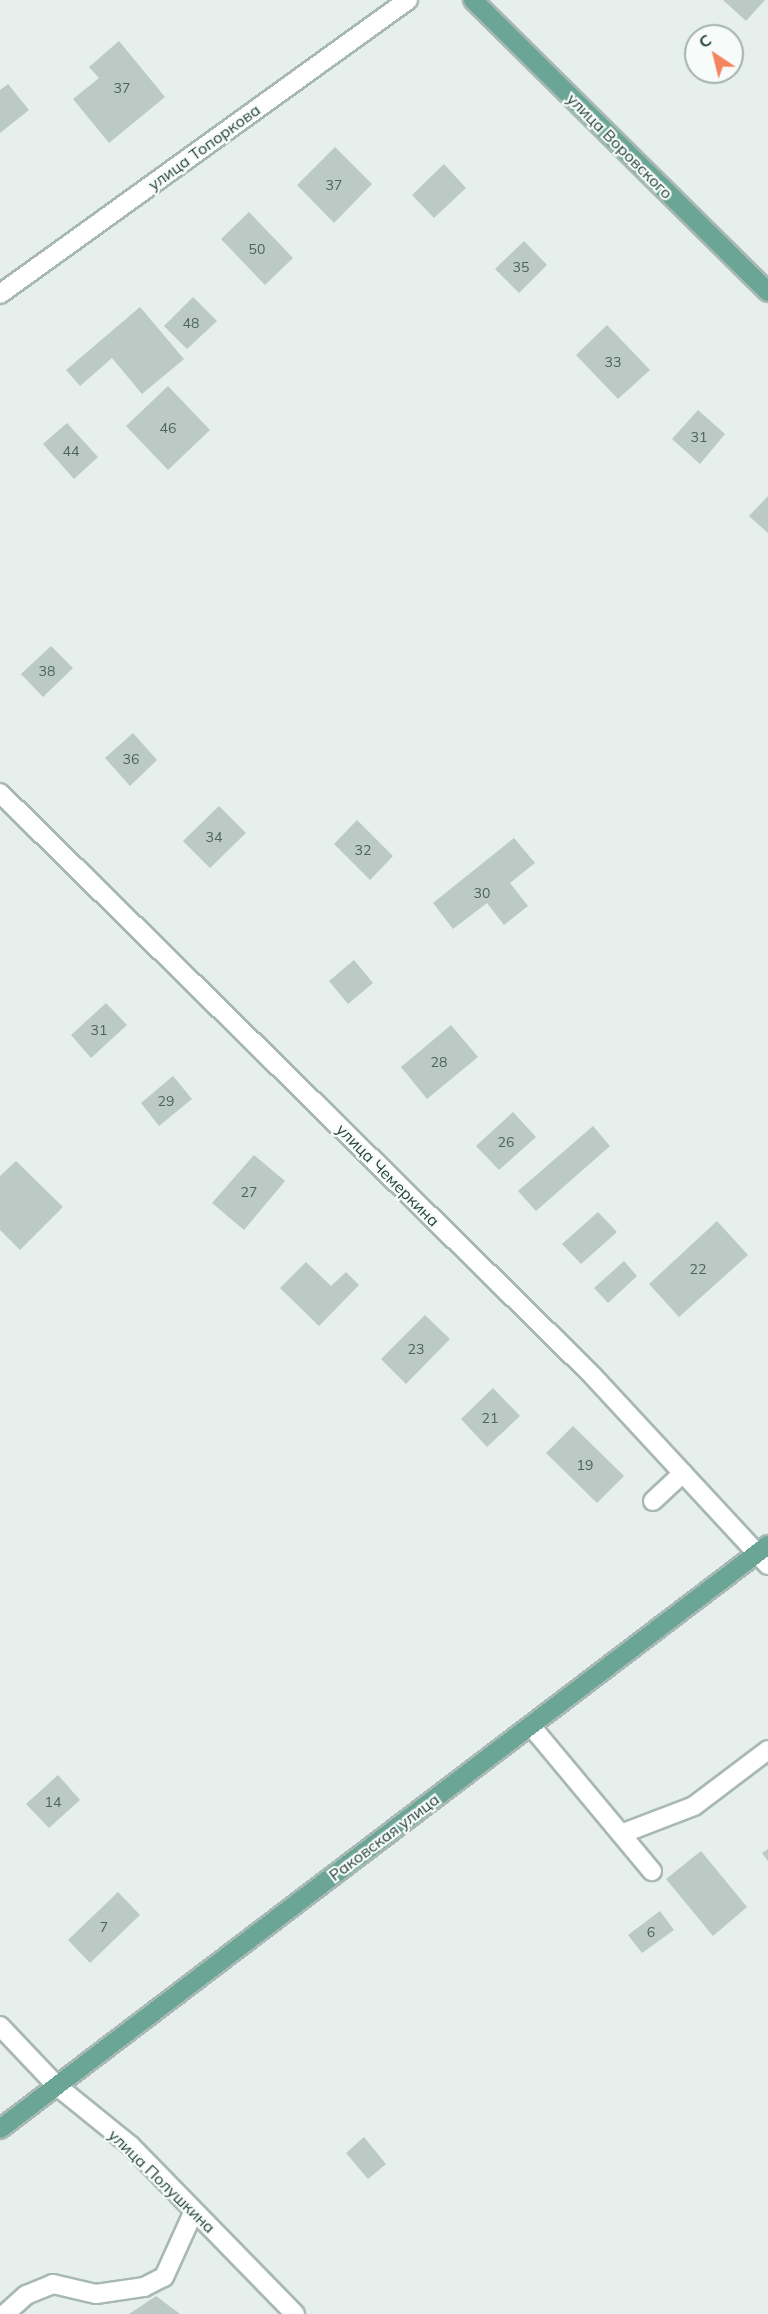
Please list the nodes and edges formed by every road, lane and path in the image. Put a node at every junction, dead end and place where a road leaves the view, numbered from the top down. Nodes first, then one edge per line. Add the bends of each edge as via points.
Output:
1 (408, 0) edge
2 (473, 0) edge
3 (768, 292) edge
4 (0, 294) edge
5 (0, 793) edge
6 (683, 1473) junction
7 (653, 1502) dead end
8 (764, 1555) edge
9 (531, 1726) junction
10 (768, 1750) edge
11 (621, 1834) junction
12 (652, 1871) dead end
13 (0, 2026) edge
14 (57, 2086) junction
15 (0, 2129) edge
16 (194, 2211) junction
17 (0, 2311) edge
18 (5, 2314) edge
19 (295, 2314) edge

1 - 4 street, улица Топоркова
2 - 3 main road, улица Воровского
5 - 6 street, улица Чемеркина via 583,1367
6 - 7 street
6 - 8 street, улица Чемеркина
8 - 9 main road, Раковская улица
9 - 11 street
9 - 14 main road, Раковская улица
10 - 11 street via 694,1806
11 - 12 street
13 - 14 street, улица Полушкина
14 - 15 main road, Раковская улица
14 - 16 street, улица Полушкина via 131,2146
16 - 18 street via 164,2277 144,2287 96,2294 53,2284 26,2295
16 - 19 street, улица Полушкина
17 - 18 street

